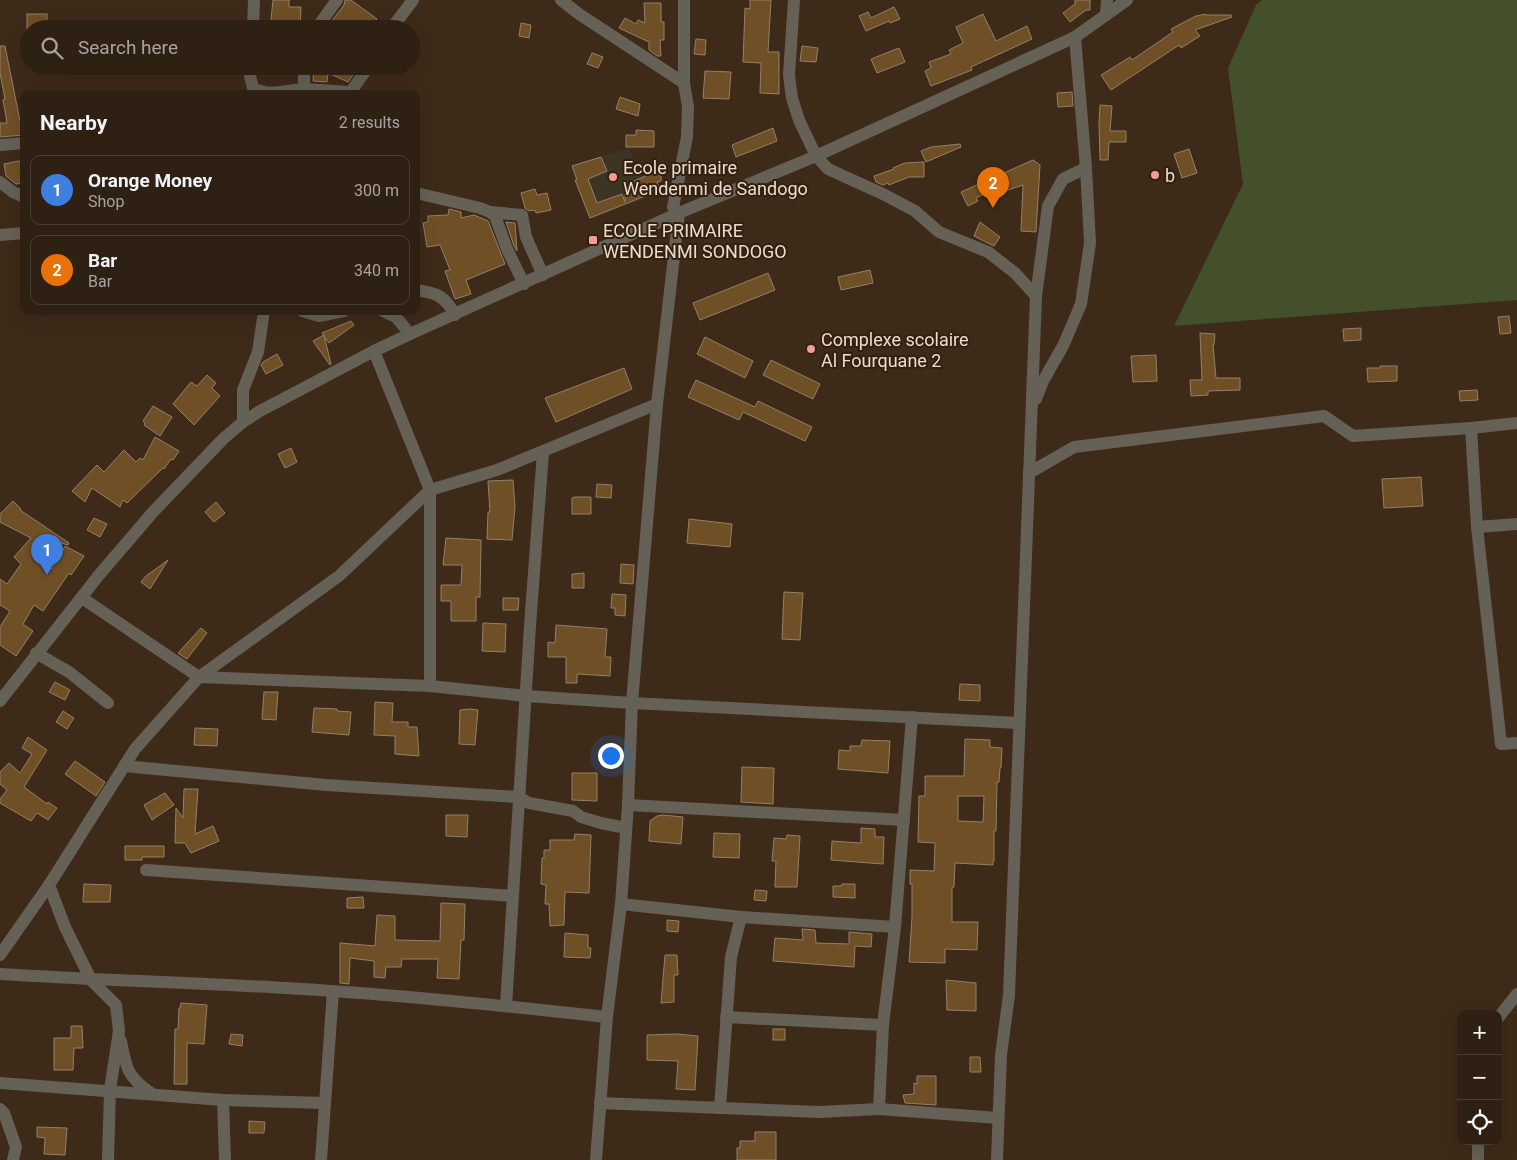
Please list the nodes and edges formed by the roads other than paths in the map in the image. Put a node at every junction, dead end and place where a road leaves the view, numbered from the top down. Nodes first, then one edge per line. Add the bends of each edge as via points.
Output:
1 (254, 0) edge
2 (337, 0) edge
3 (413, 0) edge
4 (562, 0) edge
5 (684, 0) edge
6 (794, 0) edge
7 (1107, 0) edge
8 (1127, 0) edge
9 (1106, 15) junction
10 (253, 20) edge
11 (323, 20) edge
12 (398, 20) edge
13 (1075, 37) junction
14 (250, 75) edge
15 (304, 75) edge
16 (363, 75) edge
17 (684, 84) junction
18 (304, 89) junction
19 (256, 90) edge
20 (297, 90) edge
21 (315, 90) edge
22 (351, 90) edge
23 (20, 143) edge
24 (0, 145) edge
25 (816, 156) junction
26 (1086, 168) junction
27 (0, 182) edge
28 (420, 193) edge
29 (20, 195) edge
30 (490, 212) junction
31 (679, 213) junction
32 (20, 233) edge
33 (0, 235) edge
34 (543, 274) junction
35 (524, 284) junction
36 (420, 290) edge
37 (1036, 296) junction
38 (263, 315) edge
39 (391, 315) edge
40 (455, 315) junction
41 (410, 334) junction
42 (374, 351) junction
43 (657, 404) junction
44 (1033, 406) junction
45 (243, 422) junction
46 (1517, 423) edge
47 (1471, 428) junction
48 (544, 452) junction
49 (1029, 473) junction
50 (430, 490) junction
51 (1517, 524) edge
52 (1476, 527) junction
53 (82, 598) junction
54 (36, 653) junction
55 (199, 677) junction
56 (430, 686) junction
57 (526, 696) junction
58 (0, 701) edge
59 (108, 703) dead end
60 (632, 703) junction
61 (912, 717) junction
62 (1019, 723) junction
63 (1517, 743) edge
64 (124, 766) junction
65 (518, 797) junction
66 (628, 805) junction
67 (904, 820) junction
68 (626, 828) junction
69 (146, 870) dead end
70 (49, 885) junction
71 (513, 896) junction
72 (621, 904) junction
73 (740, 916) junction
74 (895, 927) junction
75 (0, 954) edge
76 (0, 974) edge
77 (91, 980) junction
78 (333, 991) junction
79 (1517, 994) edge
80 (506, 1006) junction
81 (1502, 1013) edge
82 (726, 1016) junction
83 (607, 1017) junction
84 (884, 1025) junction
85 (119, 1032) junction
86 (0, 1083) edge
87 (110, 1090) junction
88 (153, 1094) junction
89 (223, 1100) junction
90 (325, 1103) junction
91 (600, 1103) junction
92 (720, 1108) junction
93 (0, 1109) edge
94 (879, 1109) junction
95 (998, 1118) junction
96 (1478, 1145) edge
97 (13, 1160) edge
98 (108, 1160) edge
99 (225, 1160) edge
100 (321, 1160) edge
101 (596, 1160) edge
102 (997, 1160) edge
103 (1478, 1160) edge

1 - 10 street
2 - 11 street
3 - 12 street
4 - 17 street
5 - 17 street
6 - 25 street via 789,75 792,98
7 - 9 street
8 - 9 street
9 - 13 street
13 - 25 street
13 - 26 street
14 - 19 street
15 - 18 street
16 - 22 street
17 - 31 street via 688,107 687,137 673,207
18 - 20 street
18 - 21 street
23 - 24 street
25 - 31 street
25 - 37 street via 828,169 915,211 939,232 988,252 1016,274
26 - 37 street via 1063,179 1048,206
26 - 44 street via 1090,243 1081,304
27 - 29 street
28 - 30 street
30 - 34 street via 522,215 526,238
30 - 35 street via 495,216
31 - 34 street
31 - 43 street
32 - 33 street
34 - 35 street
35 - 40 street
36 - 40 street via 434,292 449,303
37 - 44 street
38 - 45 street via 258,352 243,390
39 - 41 street
40 - 41 street
41 - 42 street
42 - 45 street
42 - 50 street
43 - 48 street
43 - 60 street
44 - 49 street
45 - 53 street via 153,512
46 - 47 street
47 - 49 street via 1353,436 1324,416 1074,446
47 - 52 street
48 - 50 street
48 - 57 street
49 - 62 street
50 - 55 street via 338,576
50 - 56 street
51 - 52 street
52 - 63 street via 1501,744
53 - 54 street
53 - 55 street
54 - 58 street
54 - 59 street via 69,672
55 - 56 street
55 - 64 street via 135,749
56 - 57 street
57 - 60 street
57 - 65 street
60 - 61 street
60 - 66 street
61 - 62 street
61 - 67 street
62 - 95 street via 1009,995 1001,1055
64 - 65 street via 326,785
64 - 70 street
65 - 68 street via 529,803 573,811 601,824
65 - 71 street
66 - 67 street
66 - 68 street
67 - 74 street
68 - 72 street
69 - 71 street
70 - 75 street
70 - 77 street
71 - 80 street
72 - 73 street
72 - 83 street
73 - 74 street
73 - 82 street via 731,957
74 - 84 street
76 - 77 street
77 - 78 street
77 - 85 street via 116,1005
78 - 80 street
78 - 90 street
79 - 81 street
80 - 83 street
82 - 84 street
82 - 92 street
83 - 91 street
84 - 94 street
85 - 87 street
85 - 88 street via 126,1069 139,1085
86 - 87 street
87 - 88 street
87 - 98 street
88 - 89 street
89 - 90 street
89 - 99 street
90 - 100 street
91 - 92 street
91 - 101 street
92 - 94 street via 819,1112
93 - 97 street via 16,1147
94 - 95 street
95 - 102 street
96 - 103 street

